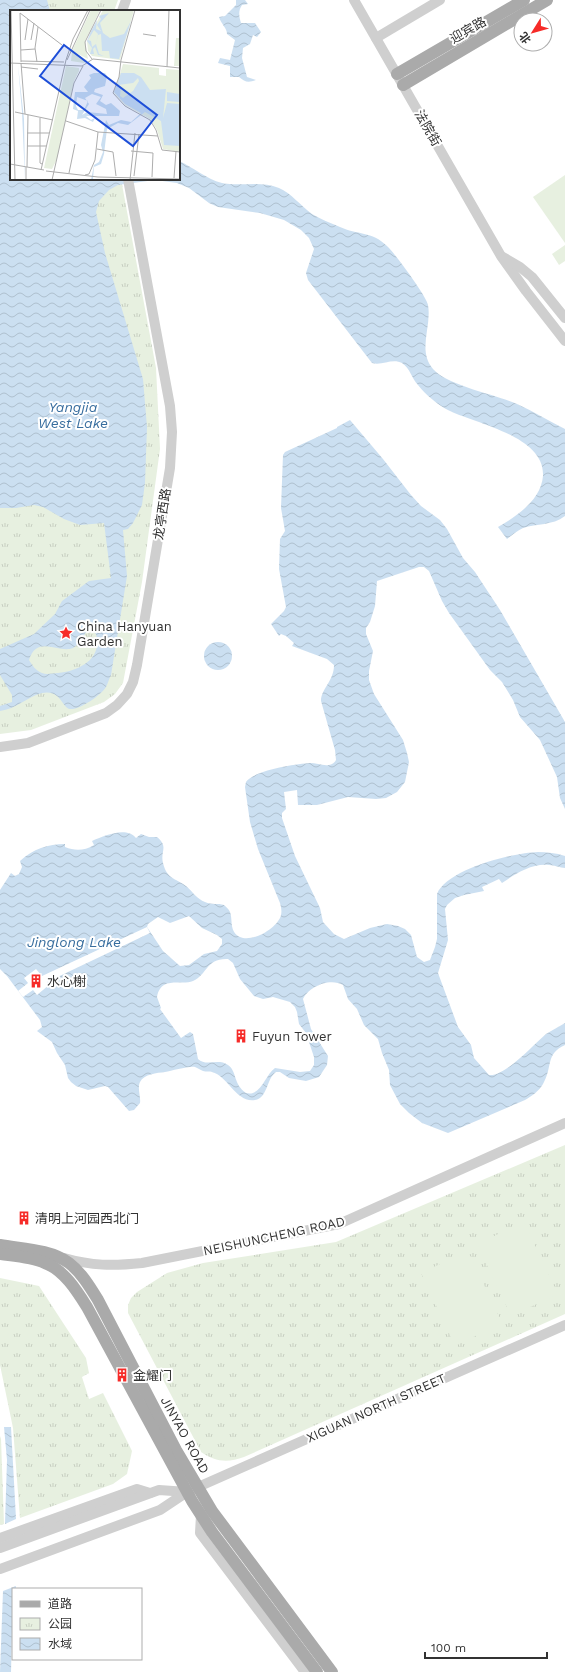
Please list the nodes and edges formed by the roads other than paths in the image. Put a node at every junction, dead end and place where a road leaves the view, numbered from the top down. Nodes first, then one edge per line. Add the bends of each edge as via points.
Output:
1 (126, 0) edge
2 (354, 0) edge
3 (440, 0) edge
4 (524, 0) edge
5 (548, 0) edge
6 (122, 10) edge
7 (376, 38) junction
8 (397, 74) junction
9 (403, 85) junction
10 (128, 180) edge
11 (501, 256) junction
12 (565, 318) edge
13 (565, 341) edge
14 (0, 747) edge
15 (565, 1123) edge
16 (0, 1245) edge
17 (0, 1254) edge
18 (60, 1258) junction
19 (565, 1325) edge
20 (192, 1490) junction
21 (150, 1493) junction
22 (201, 1515) junction
23 (0, 1538) edge
24 (0, 1548) edge
25 (0, 1569) edge
26 (305, 1672) edge
27 (316, 1672) edge
28 (332, 1672) edge

1 - 6 street
2 - 7 street, 法院街
3 - 7 street
4 - 8 main road, 迎宾路
5 - 9 main road, 迎宾路
7 - 8 street, 法院街
8 - 9 street, 法院街
9 - 11 street, 法院街
10 - 14 street, 龙亭西路 via 170,406 172,432 170,468 137,665 127,694 106,713 33,742
11 - 12 street via 532,277
11 - 13 street, 法院街
15 - 18 street, NEISHUNCHENG ROAD via 338,1224 142,1263 92,1265
16 - 18 main road, JINYAO ROAD
17 - 20 main road, JINYAO ROAD via 44,1262 57,1269 74,1288
18 - 20 main road, JINYAO ROAD via 70,1264 83,1278 95,1296 176,1450
19 - 20 street, XIGUAN NORTH STREET
20 - 21 street, XIGUAN NORTH STREET via 159,1490
20 - 22 main road, JINYAO ROAD
20 - 25 street, XIGUAN NORTH STREET via 160,1510
20 - 28 main road, JINYAO ROAD via 218,1519
21 - 23 street via 137,1489
21 - 24 street, XIGUAN NORTH STREET
22 - 26 street via 200,1532
22 - 27 main road, JINYAO ROAD

